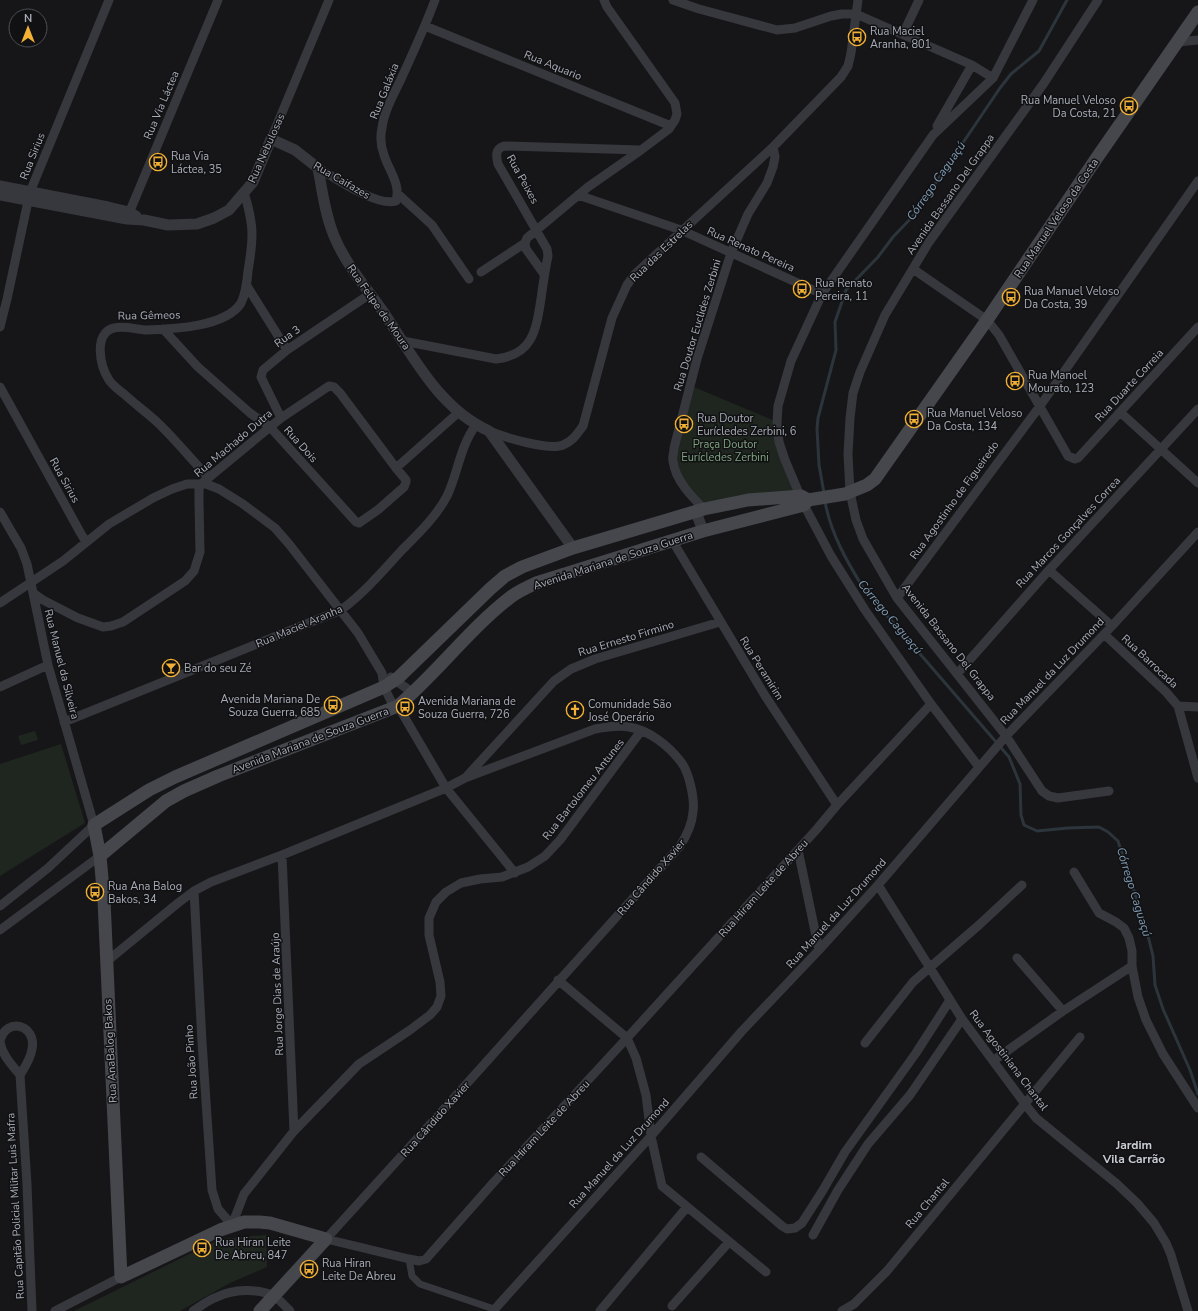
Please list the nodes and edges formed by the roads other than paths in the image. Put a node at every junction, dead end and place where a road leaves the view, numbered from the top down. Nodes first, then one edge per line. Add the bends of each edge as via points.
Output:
1 (109, 0) edge
2 (218, 0) edge
3 (329, 0) edge
4 (435, 0) edge
5 (604, 0) edge
6 (673, 0) edge
7 (858, 0) edge
8 (920, 0) edge
9 (1033, 0) edge
10 (1098, 0) edge
11 (1198, 12) edge
12 (856, 14) junction
13 (425, 26) junction
14 (904, 34) junction
15 (1198, 40) edge
16 (1178, 42) junction
17 (972, 64) junction
18 (993, 78) junction
19 (671, 126) junction
20 (933, 134) junction
21 (271, 139) junction
22 (773, 146) junction
23 (641, 150) junction
24 (318, 168) junction
25 (1198, 181) edge
26 (0, 186) edge
27 (244, 193) junction
28 (398, 194) junction
29 (0, 195) edge
30 (578, 195) junction
31 (29, 196) junction
32 (128, 216) junction
33 (537, 230) junction
34 (681, 230) junction
35 (525, 243) junction
36 (731, 253) junction
37 (913, 269) junction
38 (480, 272) dead end
39 (544, 274) junction
40 (469, 279) dead end
41 (247, 286) junction
42 (370, 294) junction
43 (822, 294) junction
44 (987, 320) junction
45 (0, 327) edge
46 (1198, 327) edge
47 (163, 329) junction
48 (403, 341) junction
49 (287, 350) junction
50 (0, 387) edge
51 (1040, 406) junction
52 (1198, 409) edge
53 (458, 412) junction
54 (1120, 412) junction
55 (280, 418) junction
56 (476, 425) junction
57 (270, 427) junction
58 (489, 431) junction
59 (1162, 450) junction
60 (396, 468) junction
61 (208, 477) junction
62 (1198, 483) edge
63 (201, 484) junction
64 (847, 493) junction
65 (807, 500) junction
66 (0, 512) edge
67 (699, 512) junction
68 (702, 529) junction
69 (1198, 532) edge
70 (672, 540) junction
71 (86, 542) junction
72 (573, 548) junction
73 (1049, 570) junction
74 (31, 583) junction
75 (33, 593) junction
76 (897, 598) junction
77 (0, 603) edge
78 (340, 610) junction
79 (720, 622) junction
80 (1112, 626) junction
81 (1104, 634) junction
82 (48, 665) junction
83 (382, 673) junction
84 (958, 673) junction
85 (396, 680) junction
86 (0, 687) edge
87 (384, 687) junction
88 (413, 693) junction
89 (931, 704) junction
90 (396, 706) junction
91 (1178, 706) junction
92 (1198, 707) edge
93 (64, 722) junction
94 (641, 731) junction
95 (1003, 739) junction
96 (979, 767) junction
97 (465, 778) junction
98 (1198, 778) edge
99 (446, 788) junction
100 (1109, 791) dead end
101 (837, 804) junction
102 (94, 825) junction
103 (798, 850) junction
104 (282, 855) junction
105 (100, 856) junction
106 (1074, 872) dead end
107 (515, 873) junction
108 (878, 885) junction
109 (1022, 885) dead end
110 (194, 891) junction
111 (1, 902) edge
112 (0, 930) edge
113 (819, 950) junction
114 (1017, 958) dead end
115 (106, 962) junction
116 (1132, 966) junction
117 (931, 968) junction
118 (558, 980) junction
119 (950, 1000) junction
120 (1063, 1011) junction
121 (962, 1020) junction
122 (1080, 1037) dead end
123 (627, 1038) junction
124 (0, 1041) edge
125 (865, 1043) dead end
126 (993, 1061) junction
127 (20, 1075) junction
128 (1025, 1104) junction
129 (1198, 1108) edge
130 (294, 1131) junction
131 (651, 1136) junction
132 (701, 1157) dead end
133 (687, 1207) junction
134 (232, 1225) junction
135 (813, 1235) dead end
136 (326, 1239) junction
137 (729, 1242) junction
138 (409, 1259) junction
139 (766, 1272) dead end
140 (121, 1277) junction
141 (275, 1297) junction
142 (672, 1306) dead end
143 (494, 1310) edge
144 (32, 1311) edge
145 (55, 1311) edge
146 (193, 1311) edge
147 (260, 1311) edge
148 (290, 1311) edge
149 (600, 1311) edge
150 (842, 1311) edge
151 (1188, 1311) edge

1 - 31 street, Rua Sirius
2 - 32 street, Rua Via Láctea
3 - 21 street, Rua Nebulosas
4 - 13 street, Rua Galáxia
5 - 19 street via 675,103 677,114
6 - 12 street via 777,30 795,28 836,15
7 - 12 street, Rua das Estrelas
8 - 14 street
9 - 18 street
10 - 37 street, Avenida Bassano Del Grappa via 1044,83 929,242
11 - 16 main road, Rua Manuel Veloso da Costa
12 - 14 street
12 - 22 street, Rua das Estrelas via 848,66 841,77
13 - 19 street, Rua Aquario
13 - 28 street, Rua Galáxia via 387,108 382,127 383,154 397,185
14 - 17 street
15 - 16 street
16 - 44 main road, Rua Manuel Veloso da Costa
17 - 18 street
17 - 20 street
18 - 20 street
19 - 23 street
20 - 43 street
21 - 24 street, Rua Caifazes via 295,150
21 - 27 street, Rua Nebulosas via 253,182
22 - 34 street, Rua das Estrelas
22 - 36 street, Rua Doutor Euclides Zerbini via 774,167 748,214
23 - 30 street
23 - 33 street, Rua Peixes via 500,147 496,156 498,164
24 - 28 street, Rua Caifazes via 377,200 391,203 396,201
24 - 42 street, Rua Felipe de Moura via 334,235 345,258
25 - 51 street, Rua Agostinho de Figueiredo
26 - 31 street, Rua Nebulosas
27 - 32 street, Rua Nebulosas via 229,210 197,224 168,225
27 - 41 street, Rua Gêmeos via 252,234
28 - 40 street via 432,225
29 - 31 street, Rua Nebulosas
30 - 33 street
30 - 34 street, Rua Renato Pereira
31 - 32 street, Rua Nebulosas
31 - 45 street, Rua Sirius
33 - 35 street
33 - 39 street, Rua Peixes via 547,249
34 - 36 street, Rua Renato Pereira
34 - 58 street, Rua das Estrelas via 634,274 627,285 612,318 583,426 574,438 563,445 552,447 506,438
35 - 38 street
35 - 39 street via 526,249
36 - 43 street, Rua Renato Pereira
36 - 67 street, Rua Doutor Euclides Zerbini via 697,359 674,448 673,461 678,476
37 - 44 street
37 - 64 street, Avenida Bassano Del Grappa via 885,315 853,393
39 - 48 street, Rua Peixes via 535,329 525,347 513,355 491,358
41 - 47 street, Rua Gêmeos via 241,302 225,317 211,322
41 - 49 street
42 - 48 street, Rua Felipe de Moura
42 - 49 street, Rua 3
43 - 65 street via 791,361 778,406 777,423 785,460
44 - 51 street via 999,335
44 - 64 main road, Rua Manuel Veloso da Costa via 875,479
46 - 54 street, Rua Duarte Correia
47 - 57 street, Rua Dois via 198,367 250,413
47 - 61 street, Rua Gêmeos via 116,327 108,330 102,337 101,360 111,383 157,422
48 - 53 street, Rua Felipe de Moura via 438,392
49 - 55 street, Rua 3 via 261,374
50 - 71 street, Rua Sirius
51 - 54 street, Rua Duarte Correia via 1071,458 1078,458
51 - 76 street, Rua Agostinho de Figueiredo
52 - 59 street, Rua Marcos Gonçalves Correa
53 - 56 street, Rua Felipe de Moura
53 - 60 street
54 - 59 street
55 - 57 street, Rua Machado Dutra
55 - 60 street, Rua Machado Dutra via 332,385
56 - 58 street, Rua das Estrelas
56 - 78 street, Rua Maciel Aranha via 465,442 457,473 439,509 388,566
57 - 60 street, Rua Dois via 358,523 380,509 406,485 406,480
57 - 61 street, Rua Machado Dutra
58 - 72 street
59 - 62 street
59 - 73 street, Rua Marcos Gonçalves Correa
61 - 63 street, Rua Machado Dutra
63 - 71 street via 187,484 153,498 109,524
63 - 75 street, Rua Machado Dutra via 198,563 186,581 173,590 123,622 103,627 78,618
63 - 78 street via 219,489 275,528
64 - 65 main road, Rua Manuel Veloso da Costa
64 - 76 street, Avenida Bassano Del Grappa via 863,539
65 - 67 main road, Avenida Mariana de Souza Guerra via 748,500
65 - 68 main road, Avenida Mariana de Souza Guerra
65 - 89 street via 846,581
66 - 74 street, Rua Manuel da Silveira via 21,548
67 - 68 street
67 - 72 main road, Avenida Mariana de Souza Guerra
68 - 70 main road, Avenida Mariana de Souza Guerra
69 - 80 street, Rua Manuel da Luz Drumond
70 - 79 street, Rua Peramirim
70 - 88 main road, Avenida Mariana de Souza Guerra via 543,580 513,595
71 - 74 street
72 - 85 main road, Avenida Mariana de Souza Guerra via 505,576
73 - 80 street
73 - 84 street, Rua Marcos Gonçalves Correa
74 - 75 street, Rua Manuel da Silveira
74 - 77 street
75 - 82 street, Rua Manuel da Silveira
76 - 84 street, Avenida Bassano Del Grappa
78 - 83 street via 358,633
78 - 93 street, Rua Maciel Aranha
79 - 97 street, Rua Ernesto Firmino via 595,659 571,669 554,681
79 - 101 street, Rua Peramirim
80 - 81 street, Rua Manuel da Luz Drumond
81 - 91 street, Rua Barrocada
81 - 95 street, Rua Manuel da Luz Drumond
82 - 86 street
82 - 93 street, Rua Manuel da Silveira
83 - 85 street
83 - 87 street
84 - 95 street, Avenida Bassano Del Grappa
85 - 87 main road, Avenida Mariana de Souza Guerra
85 - 88 street
87 - 90 street
87 - 102 main road, Avenida Mariana de Souza Guerra via 175,777 149,790
88 - 90 main road, Avenida Mariana de Souza Guerra
89 - 96 street
89 - 101 street, Rua Hiram Leite de Abreu
90 - 99 street
90 - 105 main road, Avenida Mariana de Souza Guerra via 184,790 166,801
91 - 92 street
91 - 98 street
93 - 102 street, Rua Manuel da Silveira
94 - 97 street, Rua Cândido Xavier via 630,727 613,726 595,729
94 - 107 street, Rua Bartolomeu Antunes via 560,840 545,856 528,868
94 - 118 street, Rua Cândido Xavier via 662,741 682,762 692,794 693,812 688,832 680,846
95 - 96 street, Rua Manuel da Luz Drumond
95 - 100 street, Avenida Bassano Del Grappa via 1042,791 1049,796 1058,798
96 - 108 street, Rua Manuel da Luz Drumond
97 - 99 street, Rua Cândido Xavier
99 - 104 street, Rua Cândido Xavier
99 - 107 street
101 - 103 street, Rua Hiram Leite de Abreu
102 - 105 main road, Rua AnaBalog Bakos
102 - 111 street, Avenida Mariana de Souza Guerra via 48,868
103 - 113 street
103 - 123 street, Rua Hiram Leite de Abreu
104 - 110 street, Rua Cândido Xavier
104 - 130 street, Rua Jorge Dias de Araújo
105 - 112 street, Avenida Mariana de Souza Guerra
105 - 115 main road, Rua AnaBalog Bakos
106 - 116 street via 1098,913 1124,928 1132,951
107 - 130 street, Rua Bartolomeu Antunes via 461,883 436,902 429,918 429,935 440,982 437,1007 430,1015 359,1064
108 - 113 street, Rua Manuel da Luz Drumond
108 - 117 street, Rua Agostiniana Chantal
109 - 117 street
110 - 115 street, Rua Cândido Xavier
110 - 134 street, Rua João Pinho via 212,1190 218,1209
113 - 131 street, Rua Manuel da Luz Drumond via 742,1031
114 - 120 street
115 - 140 main road, Rua AnaBalog Bakos
116 - 120 street
116 - 129 street via 1146,1020 1163,1054
117 - 119 street, Rua Agostiniana Chantal
117 - 125 street via 905,990
118 - 123 street
118 - 136 street, Rua Cândido Xavier
119 - 121 street, Rua Agostiniana Chantal
119 - 132 street via 916,1053 845,1152 802,1223 795,1228 782,1226
120 - 126 street
121 - 126 street, Rua Agostiniana Chantal
121 - 135 street via 910,1095 868,1144
122 - 128 street, Rua Chantal
123 - 131 street via 634,1050 646,1095
123 - 138 street, Rua Hiram Leite de Abreu via 426,1259
124 - 127 street via 7,1060
124 - 127 street via 1,1035 12,1026 26,1028 31,1035 32,1050
126 - 128 street, Rua Agostiniana Chantal
127 - 144 street, Rua Capitão Policial Militar Luis Mafra
128 - 150 street, Rua Chantal via 887,1271 854,1304
128 - 151 street, Rua Agostiniana Chantal via 1036,1118 1132,1198 1154,1223 1166,1242
130 - 134 street, Rua Bartolomeu Antunes via 244,1194
131 - 133 street via 662,1186
131 - 143 street, Rua Manuel da Luz Drumond
133 - 137 street
133 - 149 street
134 - 136 main road, Rua Hiram Leite de Abreu via 244,1222 270,1223
134 - 140 main road, Rua Hiram Leite de Abreu
136 - 138 street, Rua Hiram Leite de Abreu
136 - 141 main road, Rua Cândido Xavier
137 - 139 street
137 - 142 street
138 - 143 street via 412,1276 420,1284
140 - 145 street, Rua Hiram Leite de Abreu
141 - 146 street via 262,1292 234,1292 217,1296
141 - 147 main road, Rua Cândido Xavier
141 - 148 street

